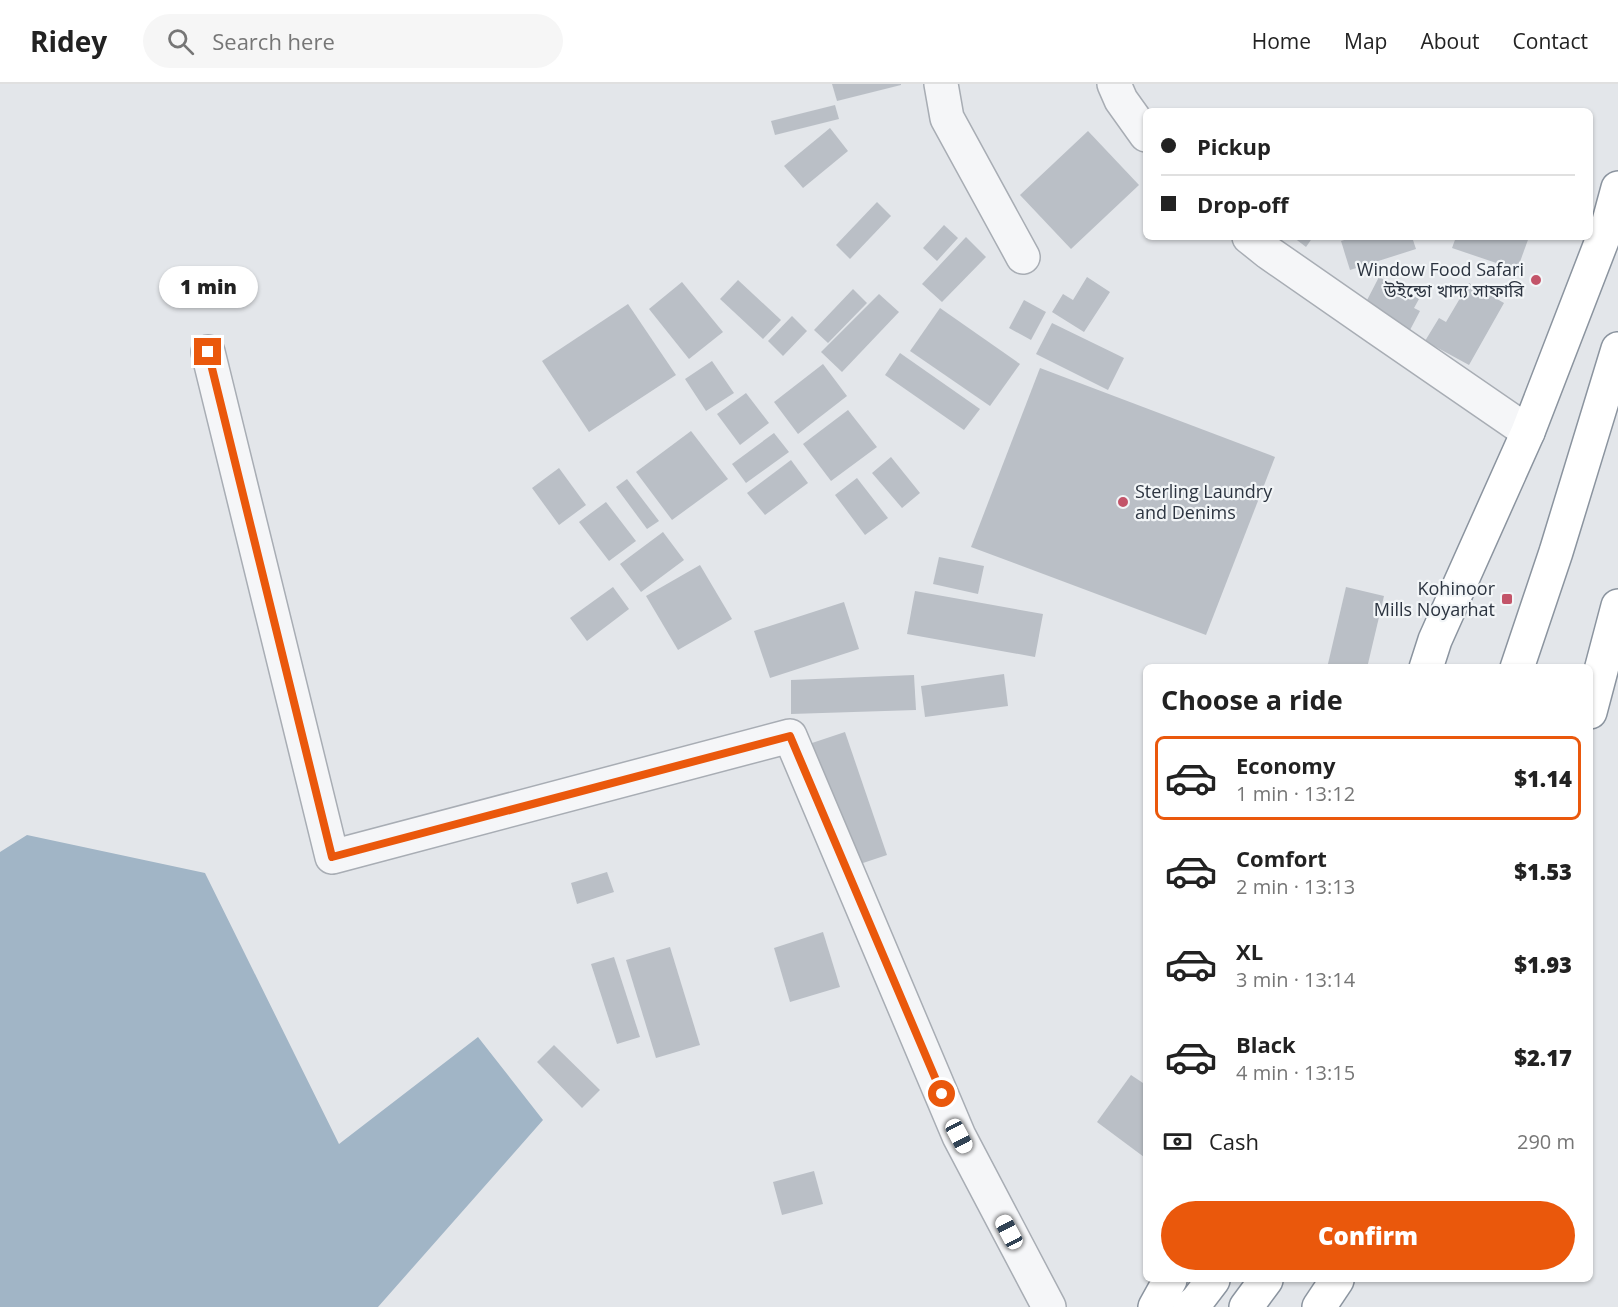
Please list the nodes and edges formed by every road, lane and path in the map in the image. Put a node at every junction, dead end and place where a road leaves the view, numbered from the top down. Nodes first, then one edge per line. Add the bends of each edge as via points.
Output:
1 (940, 84) edge
2 (1114, 84) edge
3 (1143, 131) edge
4 (1618, 188) edge
5 (1253, 240) edge
6 (1023, 257) dead end
7 (1618, 349) edge
8 (208, 352) dead end
9 (1528, 432) junction
10 (1618, 606) edge
11 (1427, 664) edge
12 (1518, 664) edge
13 (1593, 701) edge
14 (1169, 1282) edge
15 (1211, 1282) edge
16 (1265, 1282) edge
17 (1336, 1282) edge
18 (1049, 1307) edge
19 (1155, 1307) edge
20 (1190, 1307) edge
21 (1246, 1307) edge
22 (1319, 1307) edge

1 - 6 street via 947,118
2 - 3 street
4 - 9 highway via 1608,225
5 - 9 street
7 - 12 highway
8 - 18 street via 332,857 790,736 959,1136
9 - 11 highway
10 - 13 highway
14 - 19 highway
15 - 20 highway
16 - 21 highway
17 - 22 highway

